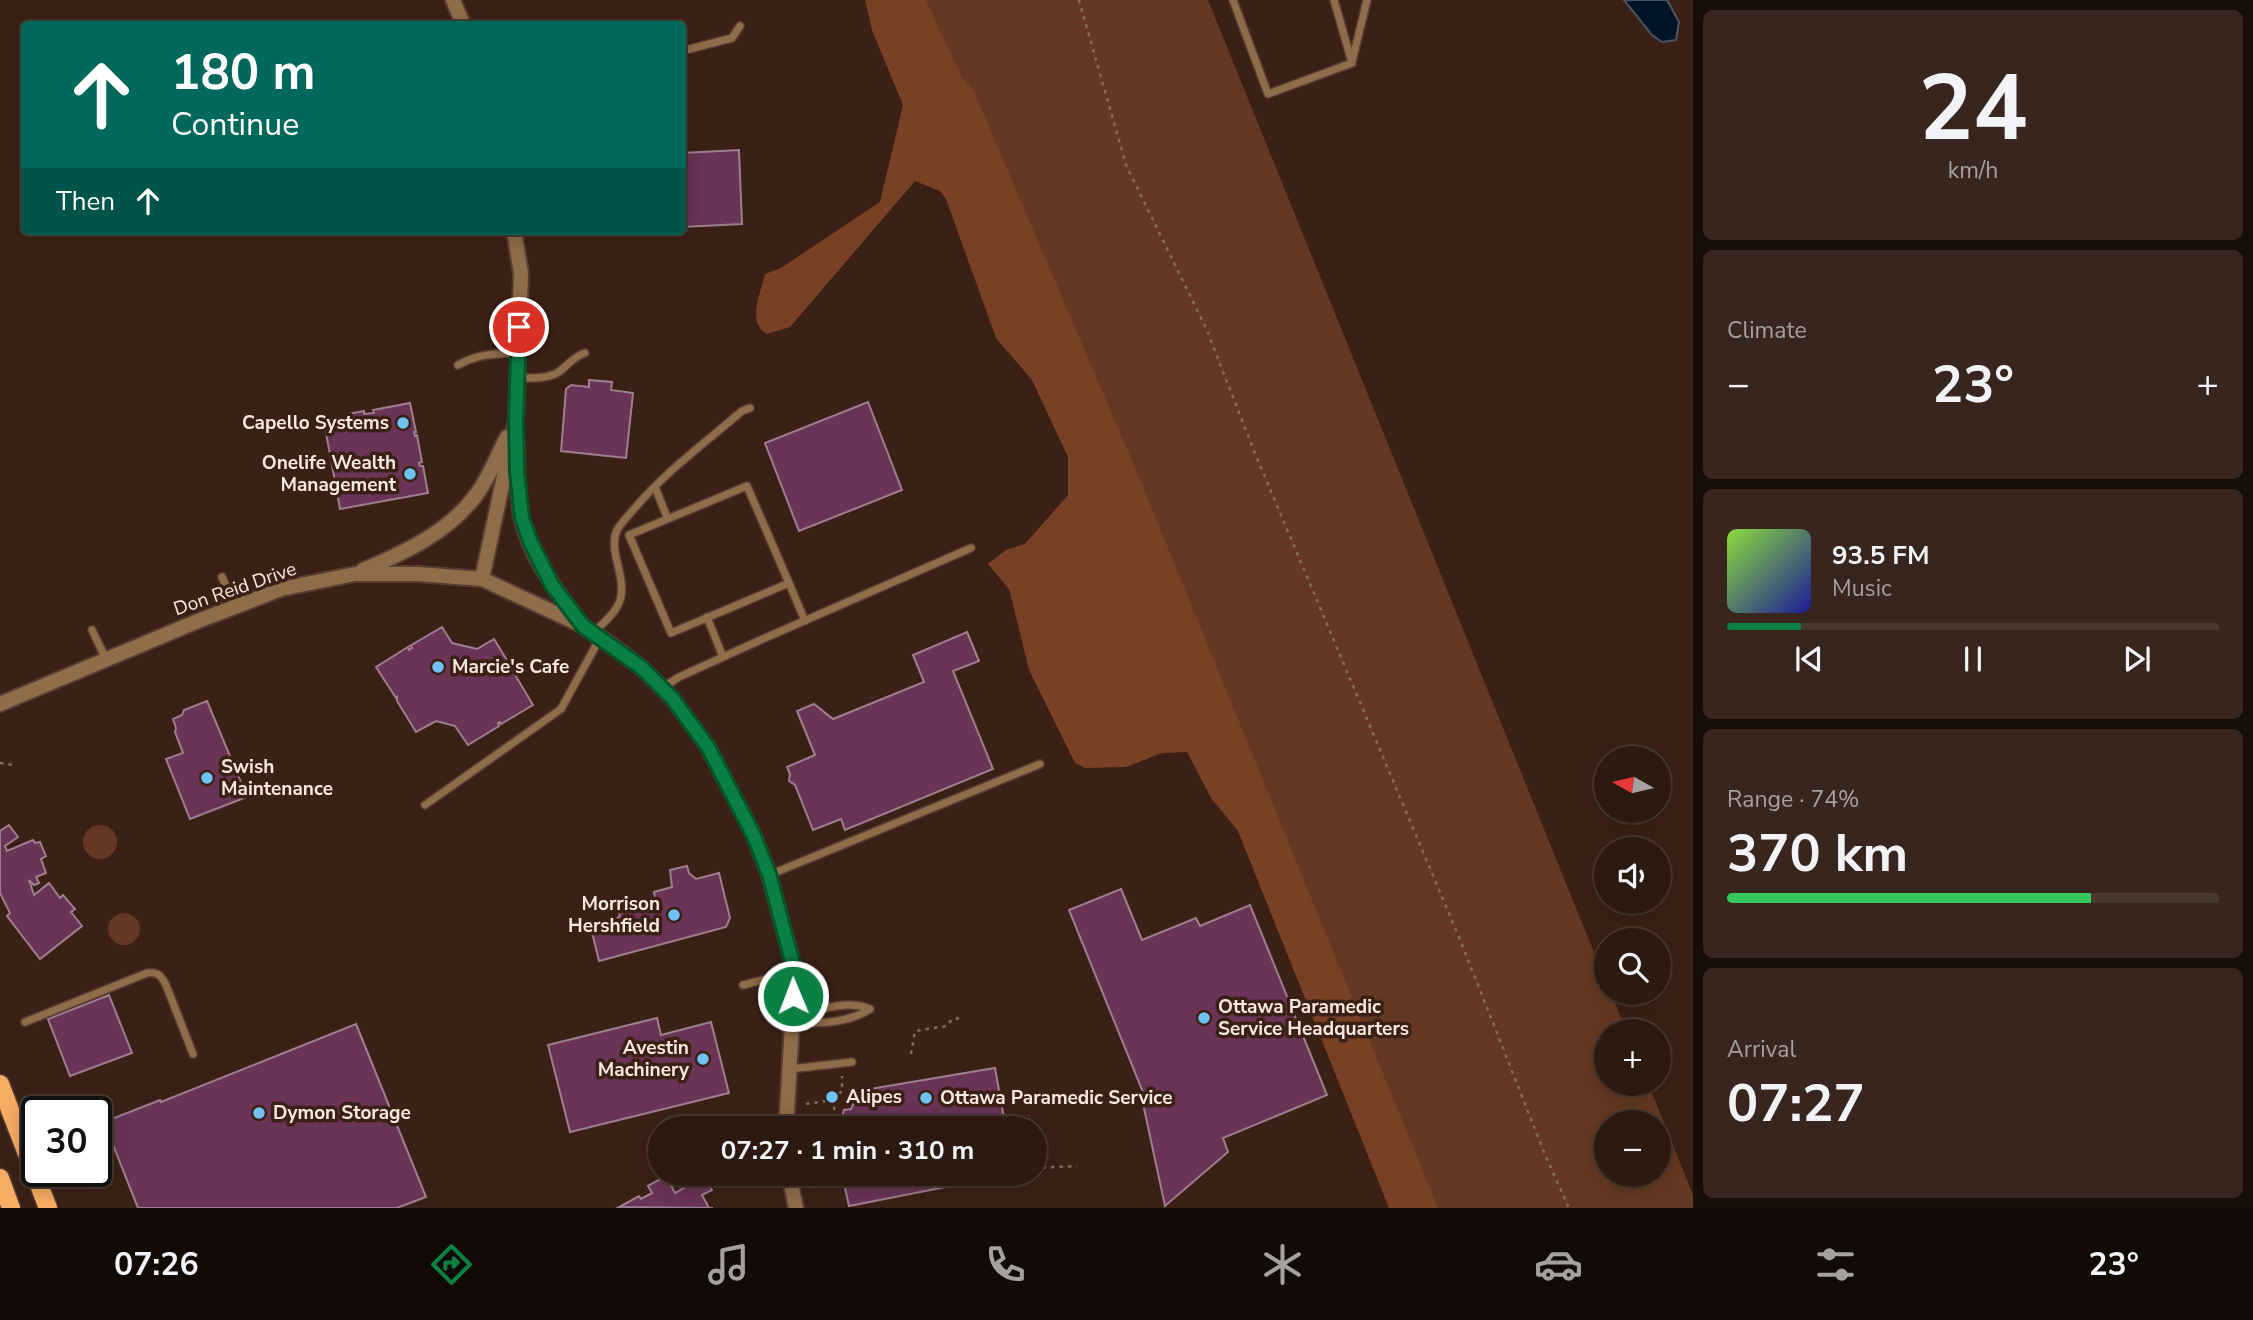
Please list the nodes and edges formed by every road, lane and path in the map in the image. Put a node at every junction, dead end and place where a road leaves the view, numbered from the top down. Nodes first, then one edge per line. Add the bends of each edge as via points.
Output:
1 (453, 0) edge
2 (1079, 0) edge
3 (1233, 0) edge
4 (1334, 0) edge
5 (1367, 0) edge
6 (462, 21) edge
7 (740, 26) dead end
8 (686, 50) edge
9 (1352, 63) junction
10 (515, 235) edge
11 (518, 354) junction
12 (585, 354) dead end
13 (458, 365) dead end
14 (517, 378) junction
15 (750, 408) dead end
16 (516, 420) junction
17 (655, 487) junction
18 (667, 517) junction
19 (971, 548) dead end
20 (355, 574) junction
21 (222, 578) dead end
22 (482, 579) junction
23 (789, 583) junction
24 (235, 607) junction
25 (707, 617) junction
26 (805, 621) junction
27 (92, 630) dead end
28 (592, 632) junction
29 (723, 657) junction
30 (106, 659) junction
31 (662, 688) junction
32 (0, 704) edge
33 (0, 757) edge
34 (1, 763) edge
35 (1040, 764) dead end
36 (13, 765) dead end
37 (425, 805) dead end
38 (769, 874) junction
39 (795, 972) junction
40 (743, 985) dead end
41 (962, 1018) dead end
42 (791, 1021) junction
43 (25, 1022) dead end
44 (193, 1054) dead end
45 (911, 1054) dead end
46 (852, 1062) dead end
47 (841, 1063) junction
48 (789, 1069) junction
49 (0, 1084) edge
50 (833, 1100) junction
51 (806, 1104) dead end
52 (787, 1116) edge
53 (835, 1116) edge
54 (21, 1125) edge
55 (1077, 1166) dead end
56 (1047, 1167) edge
57 (0, 1178) edge
58 (791, 1186) edge
59 (42, 1187) edge
60 (11, 1208) edge
61 (48, 1208) edge
62 (796, 1208) edge
63 (1569, 1208) edge

1 - 6 street
2 - 63 path via 1126,165 1206,328
3 - 9 lane via 1268,94
4 - 9 lane
5 - 9 lane
7 - 8 lane via 732,38
10 - 11 street via 521,273
11 - 13 lane via 489,354
11 - 14 street
12 - 14 lane via 548,376
14 - 16 street
15 - 17 lane
16 - 20 street via 477,495 450,522 409,550
16 - 22 street
16 - 28 street via 522,518 552,585
17 - 18 lane
17 - 28 lane via 615,533 623,596 607,620
18 - 23 lane via 747,486
18 - 25 lane via 629,535 671,633
19 - 26 lane
20 - 22 street, Don Reid Drive
20 - 24 street, Don Reid Drive via 281,589
21 - 24 lane
22 - 28 street, Don Reid Drive
23 - 25 lane
23 - 26 lane
24 - 30 street, Don Reid Drive
25 - 29 lane
26 - 29 lane
27 - 30 lane
28 - 31 street, Don Reid Drive
28 - 37 lane via 561,709
29 - 31 lane
30 - 32 street, Don Reid Drive
31 - 38 street, Don Reid Drive via 708,747
33 - 34 path
34 - 36 path
35 - 38 lane
38 - 39 street, Don Reid Drive
39 - 40 lane
39 - 42 street, Don Reid Drive
41 - 45 path via 952,1019 947,1026 915,1031
42 - 42 lane via 809,1024 858,1017 870,1009 857,1004 809,1012
42 - 48 street, Don Reid Drive
43 - 44 lane via 154,972 166,985
46 - 47 lane
47 - 48 lane
47 - 50 path via 842,1091
48 - 52 street, Don Reid Drive
49 - 54 main road
50 - 51 path
50 - 53 path
55 - 56 path
57 - 60 main road
58 - 62 street
59 - 61 main road

